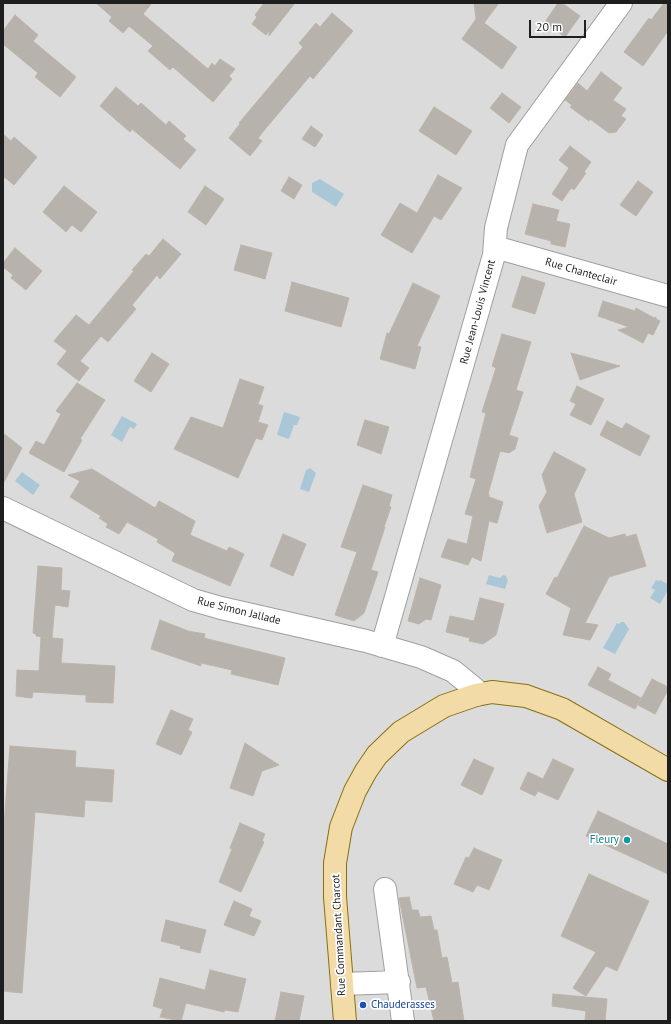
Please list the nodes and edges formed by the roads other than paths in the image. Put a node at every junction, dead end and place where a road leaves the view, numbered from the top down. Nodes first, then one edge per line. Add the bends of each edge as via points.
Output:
1 (621, 3) edge
2 (495, 247) junction
3 (668, 296) edge
4 (3, 508) edge
5 (382, 646) junction
6 (476, 695) junction
7 (668, 770) edge
8 (386, 889) dead end
9 (399, 982) junction
10 (342, 984) junction
11 (345, 1021) edge
12 (403, 1021) edge

1 - 2 street, Rue Jean-Louis Vincent via 517,145 496,228
2 - 3 street, Rue Chanteclair
2 - 5 street, Rue Jean-Louis Vincent via 454,400
4 - 5 street, Rue Simon Jallade via 193,600
5 - 6 street, Rue Simon Jallade via 450,668 475,689
6 - 7 main road, Rue Commandant Charcot via 492,692 526,696 562,709
6 - 10 main road, Rue Commandant Charcot via 444,706 401,732 377,755 355,791 341,827 335,863
8 - 9 street
9 - 10 street
9 - 12 street
10 - 11 main road, Rue Commandant Charcot

